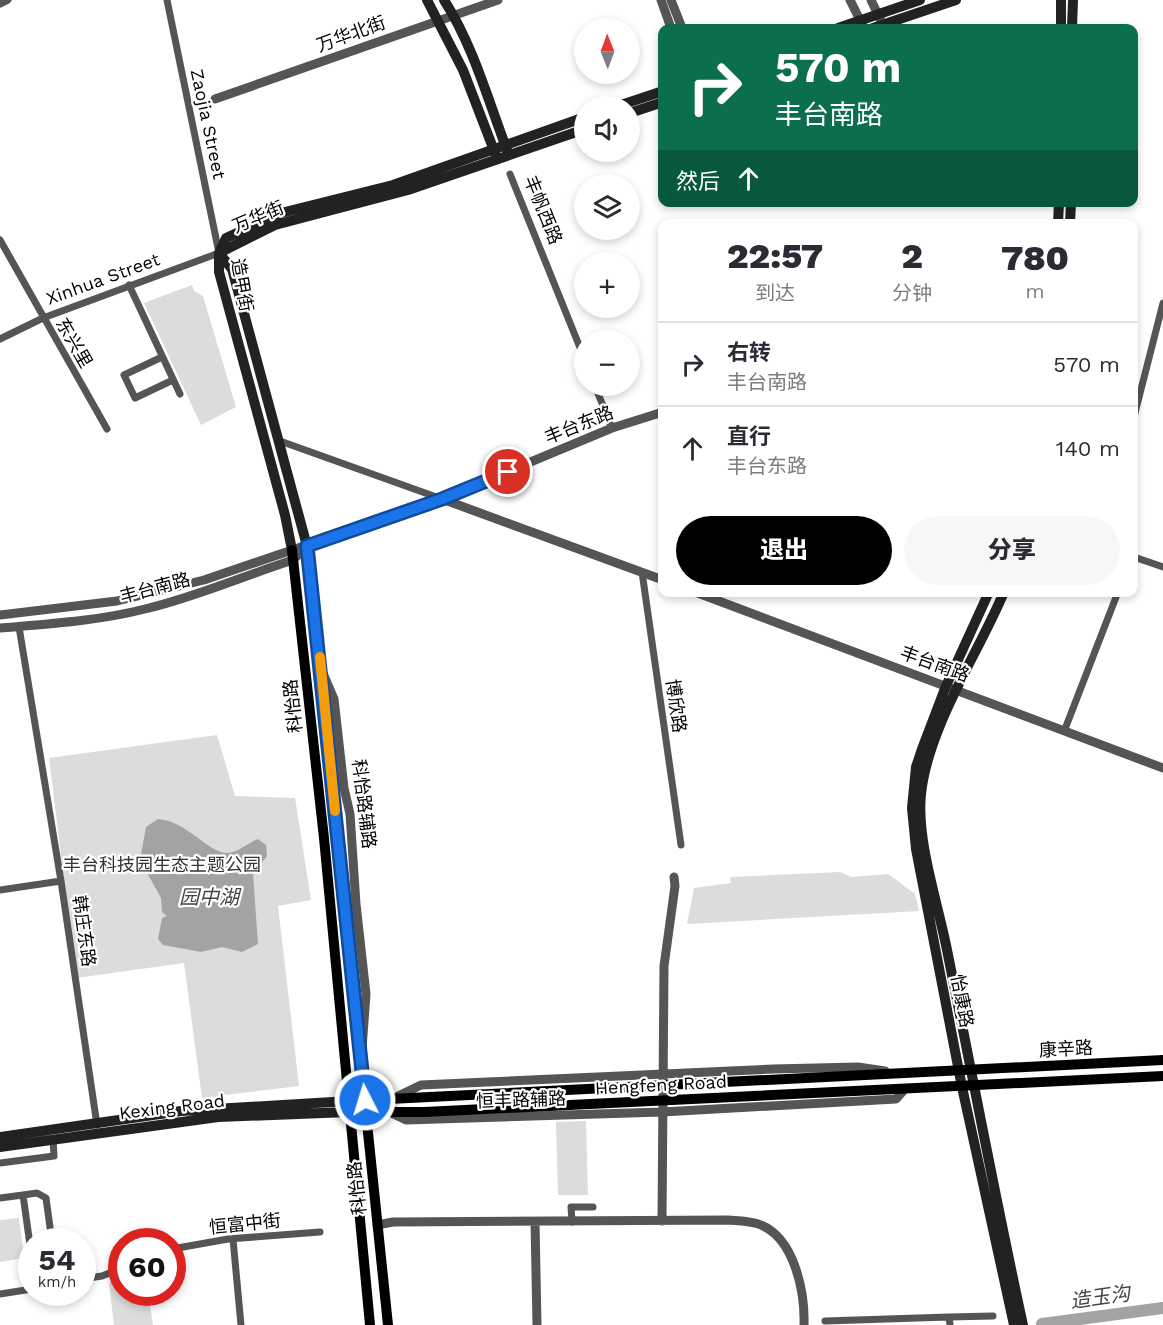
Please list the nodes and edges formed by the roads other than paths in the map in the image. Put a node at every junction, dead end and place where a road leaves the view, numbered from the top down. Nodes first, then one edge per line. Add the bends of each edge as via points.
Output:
1 (8, 0) edge
2 (167, 0) edge
3 (427, 0) edge
4 (444, 0) edge
5 (498, 0) edge
6 (661, 0) edge
7 (671, 0) edge
8 (850, 0) edge
9 (871, 0) edge
10 (920, 0) edge
11 (956, 0) edge
12 (1061, 0) edge
13 (1072, 0) edge
14 (0, 4) edge
15 (454, 15) junction
16 (878, 15) junction
17 (440, 20) junction
18 (670, 24) edge
19 (680, 24) edge
20 (862, 24) edge
21 (878, 24) edge
22 (887, 24) edge
23 (1061, 24) edge
24 (1072, 24) edge
25 (658, 93) edge
26 (215, 99) dead end
27 (640, 99) edge
28 (658, 104) edge
29 (640, 110) edge
30 (574, 121) edge
31 (574, 133) edge
32 (505, 145) junction
33 (493, 149) junction
34 (509, 156) junction
35 (497, 160) junction
36 (510, 174) dead end
37 (0, 240) edge
38 (219, 253) junction
39 (129, 285) junction
40 (1163, 303) edge
41 (43, 318) junction
42 (574, 333) edge
43 (0, 339) edge
44 (162, 357) junction
45 (173, 380) junction
46 (180, 394) dead end
47 (600, 396) edge
48 (1138, 401) edge
49 (658, 414) edge
50 (612, 428) junction
51 (107, 429) dead end
52 (280, 441) junction
53 (442, 499) junction
54 (307, 546) junction
55 (292, 555) junction
56 (1138, 558) edge
57 (1163, 567) edge
58 (642, 572) junction
59 (658, 578) edge
60 (708, 597) edge
61 (987, 597) edge
62 (1001, 597) edge
63 (1116, 597) edge
64 (0, 615) edge
65 (19, 627) junction
66 (0, 628) edge
67 (952, 688) junction
68 (1065, 729) junction
69 (1163, 768) edge
70 (681, 845) dead end
71 (674, 877) dead end
72 (61, 881) junction
73 (0, 890) edge
74 (1163, 1060) edge
75 (972, 1070) junction
76 (959, 1071) junction
77 (663, 1074) junction
78 (909, 1074) junction
79 (1163, 1076) edge
80 (975, 1086) junction
81 (663, 1087) junction
82 (962, 1088) junction
83 (394, 1098) junction
84 (365, 1100) junction
85 (349, 1101) junction
86 (662, 1107) junction
87 (350, 1112) junction
88 (367, 1112) junction
89 (97, 1128) junction
90 (0, 1137) edge
91 (53, 1139) junction
92 (0, 1148) edge
93 (0, 1163) edge
94 (22, 1195) junction
95 (0, 1198) edge
96 (593, 1207) dead end
97 (662, 1221) junction
98 (535, 1222) junction
99 (572, 1222) junction
100 (378, 1225) junction
101 (27, 1228) edge
102 (50, 1228) edge
103 (321, 1232) dead end
104 (233, 1239) junction
105 (186, 1247) edge
106 (18, 1291) edge
107 (0, 1294) edge
108 (993, 1316) dead end
109 (825, 1321) dead end
110 (949, 1321) edge
111 (241, 1325) edge
112 (370, 1325) edge
113 (388, 1325) edge
114 (537, 1325) edge
115 (804, 1325) edge
116 (1014, 1325) edge
117 (1023, 1325) edge

1 - 14 street
2 - 38 street, Zaojia Street
3 - 17 main road
4 - 15 main road
5 - 15 street, 万华北街
6 - 18 street
7 - 19 street
8 - 20 street
9 - 16 street
10 - 16 main road
11 - 22 main road
12 - 23 main road
13 - 24 main road
15 - 17 street, 万华北街
15 - 32 main road
16 - 20 main road
16 - 21 street
17 - 26 street, 万华北街
17 - 33 main road
25 - 27 main road
28 - 29 main road
30 - 32 main road, 万华街
31 - 34 main road, 万华街
32 - 33 main road, 万华街
32 - 34 main road
33 - 35 main road
33 - 38 main road, 万华街 via 372,191 266,219 226,238
34 - 35 main road, 万华街
35 - 38 main road, 万华街 via 386,197 275,225
36 - 42 street, 丰帆西路
37 - 41 street, 东兴里
38 - 39 street, Xinhua Street
38 - 52 main road, 造甲街 via 232,268
38 - 55 main road, 造甲街 via 219,272 285,515
39 - 41 street, Xinhua Street
39 - 44 street
40 - 48 street
41 - 43 street, Xinhua Street
41 - 51 street, 东兴里
44 - 45 street
44 - 45 street via 124,375 135,398
45 - 46 street
47 - 50 street
49 - 50 street, 丰台东路
50 - 53 street, 丰台东路
52 - 53 street
52 - 54 main road, 造甲街
53 - 54 street, 丰台南路
53 - 58 street
54 - 55 street, 丰台南路
54 - 84 main road, 科怡路
55 - 64 street, 丰台南路 via 147,596
55 - 65 street, 丰台南路 via 211,590 148,609
55 - 85 main road, 科怡路
56 - 57 street
58 - 59 street
58 - 70 street, 博欣路
60 - 67 street, 丰台南路
61 - 67 main road
62 - 67 main road
63 - 68 street
65 - 66 street, 丰台南路
65 - 72 street, 韩庄东路
67 - 68 street, 丰台南路
67 - 75 main road, 怡康路 via 925,773 922,837
67 - 76 main road, 怡康路 via 916,767 912,808 916,849
68 - 69 street, 丰台南路
71 - 77 street via 664,966
72 - 73 street
72 - 89 street, 韩庄东路
74 - 75 main road, 康辛路
75 - 76 main road, Hengfeng Road
75 - 80 main road, 怡康路
76 - 78 main road, Hengfeng Road
76 - 82 main road, 怡康路
77 - 78 street, 恒丰路辅路 via 858,1067
77 - 81 street
77 - 83 street, 恒丰路辅路 via 421,1085
78 - 81 main road, Hengfeng Road
79 - 80 main road, 康辛路
80 - 82 main road, Hengfeng Road
80 - 117 main road, 怡康路
81 - 83 main road, Hengfeng Road
81 - 86 street
82 - 86 main road, Hengfeng Road
82 - 116 main road, 怡康路
83 - 84 main road, Hengfeng Road
84 - 85 main road, Hengfeng Road
84 - 88 main road, 科怡路
85 - 87 main road, 科怡路
85 - 89 main road, Kexing Road via 201,1109
86 - 88 main road, Hengfeng Road
86 - 97 street
87 - 88 main road, Hengfeng Road
87 - 89 main road, Kexing Road via 218,1117
87 - 112 main road, 科怡路
88 - 100 main road, 科怡路
89 - 90 main road, Kexing Road
89 - 91 main road, Kexing Road
91 - 92 main road, Kexing Road
91 - 93 street via 54,1156
94 - 95 street
94 - 101 street
94 - 102 street via 37,1193 46,1198
96 - 99 street via 571,1207
97 - 99 street
97 - 115 street via 728,1220 761,1225 779,1239 798,1270
98 - 99 street
98 - 100 street
98 - 114 street
100 - 113 main road, 科怡路
103 - 104 street, 恒富中街
104 - 105 street, 恒富中街
104 - 111 street
106 - 107 street
108 - 110 street
109 - 110 street

